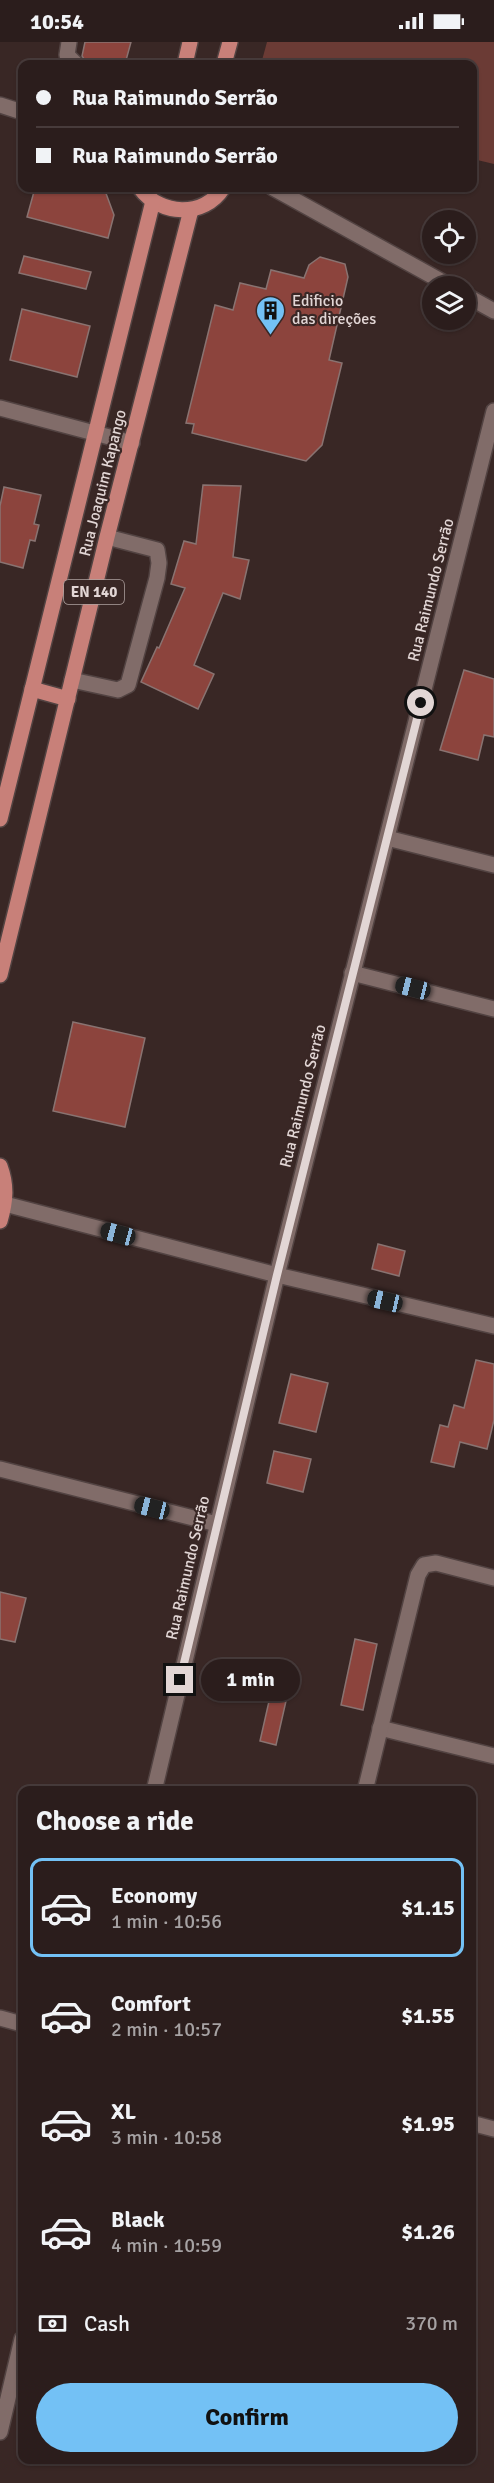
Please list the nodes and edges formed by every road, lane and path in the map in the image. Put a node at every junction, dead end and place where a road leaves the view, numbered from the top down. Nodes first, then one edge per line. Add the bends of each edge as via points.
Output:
1 (69, 42) edge
2 (189, 42) edge
3 (230, 42) edge
4 (72, 60) edge
5 (186, 60) edge
6 (226, 60) edge
7 (0, 105) edge
8 (18, 111) edge
9 (144, 192) edge
10 (219, 192) edge
11 (280, 192) edge
12 (153, 201) junction
13 (191, 210) junction
14 (432, 276) edge
15 (476, 301) edge
16 (494, 311) edge
17 (0, 408) edge
18 (494, 411) edge
19 (95, 432) junction
20 (132, 443) junction
21 (107, 537) junction
22 (72, 680) junction
23 (32, 689) junction
24 (68, 699) junction
25 (0, 819) edge
26 (387, 838) junction
27 (494, 865) edge
28 (4, 940) edge
29 (352, 973) junction
30 (0, 975) edge
31 (494, 1009) edge
32 (0, 1166) edge
33 (5, 1204) junction
34 (0, 1221) edge
35 (277, 1275) junction
36 (494, 1326) edge
37 (0, 1469) edge
38 (217, 1524) junction
39 (494, 1578) edge
40 (380, 1728) junction
41 (494, 1756) edge
42 (155, 1786) edge
43 (365, 1786) edge
44 (0, 2018) edge
45 (18, 2023) edge
46 (476, 2124) edge
47 (494, 2128) edge
48 (18, 2356) edge
49 (0, 2432) edge

1 - 4 street via 67,55
2 - 5 main road
3 - 6 main road
7 - 8 street
9 - 12 main road
10 - 13 main road via 206,204
11 - 14 street
12 - 13 main road
12 - 19 main road, Rua Joaquim Kapango / EN 140
13 - 20 main road, Rua Joaquim Kapango / EN 140
15 - 16 street
17 - 19 street
18 - 26 street, Rua Raimundo Serrão
19 - 20 street
19 - 23 main road, Rua Joaquim Kapango / EN 140
20 - 21 main road, Rua Joaquim Kapango / EN 140
21 - 22 main road, Rua Joaquim Kapango / EN 140
21 - 22 street via 157,550 157,578 128,685 117,690
22 - 24 main road, Rua Joaquim Kapango / EN 140
23 - 24 main road
23 - 25 main road, Rua Joaquim Kapango / EN 140
24 - 28 main road, Rua Joaquim Kapango / EN 140
26 - 27 street
26 - 29 street, Rua Raimundo Serrão
28 - 30 main road, Rua Joaquim Kapango / EN 140
29 - 31 street
29 - 35 street, Rua Raimundo Serrão
32 - 33 main road via 5,1180
33 - 34 main road
33 - 35 street
35 - 36 street
35 - 38 street, Rua Raimundo Serrão
37 - 38 street
38 - 42 street, Rua Raimundo Serrão
39 - 40 street via 436,1563 424,1566 418,1575
40 - 41 street
40 - 43 street
44 - 45 street
46 - 47 street
48 - 49 street

